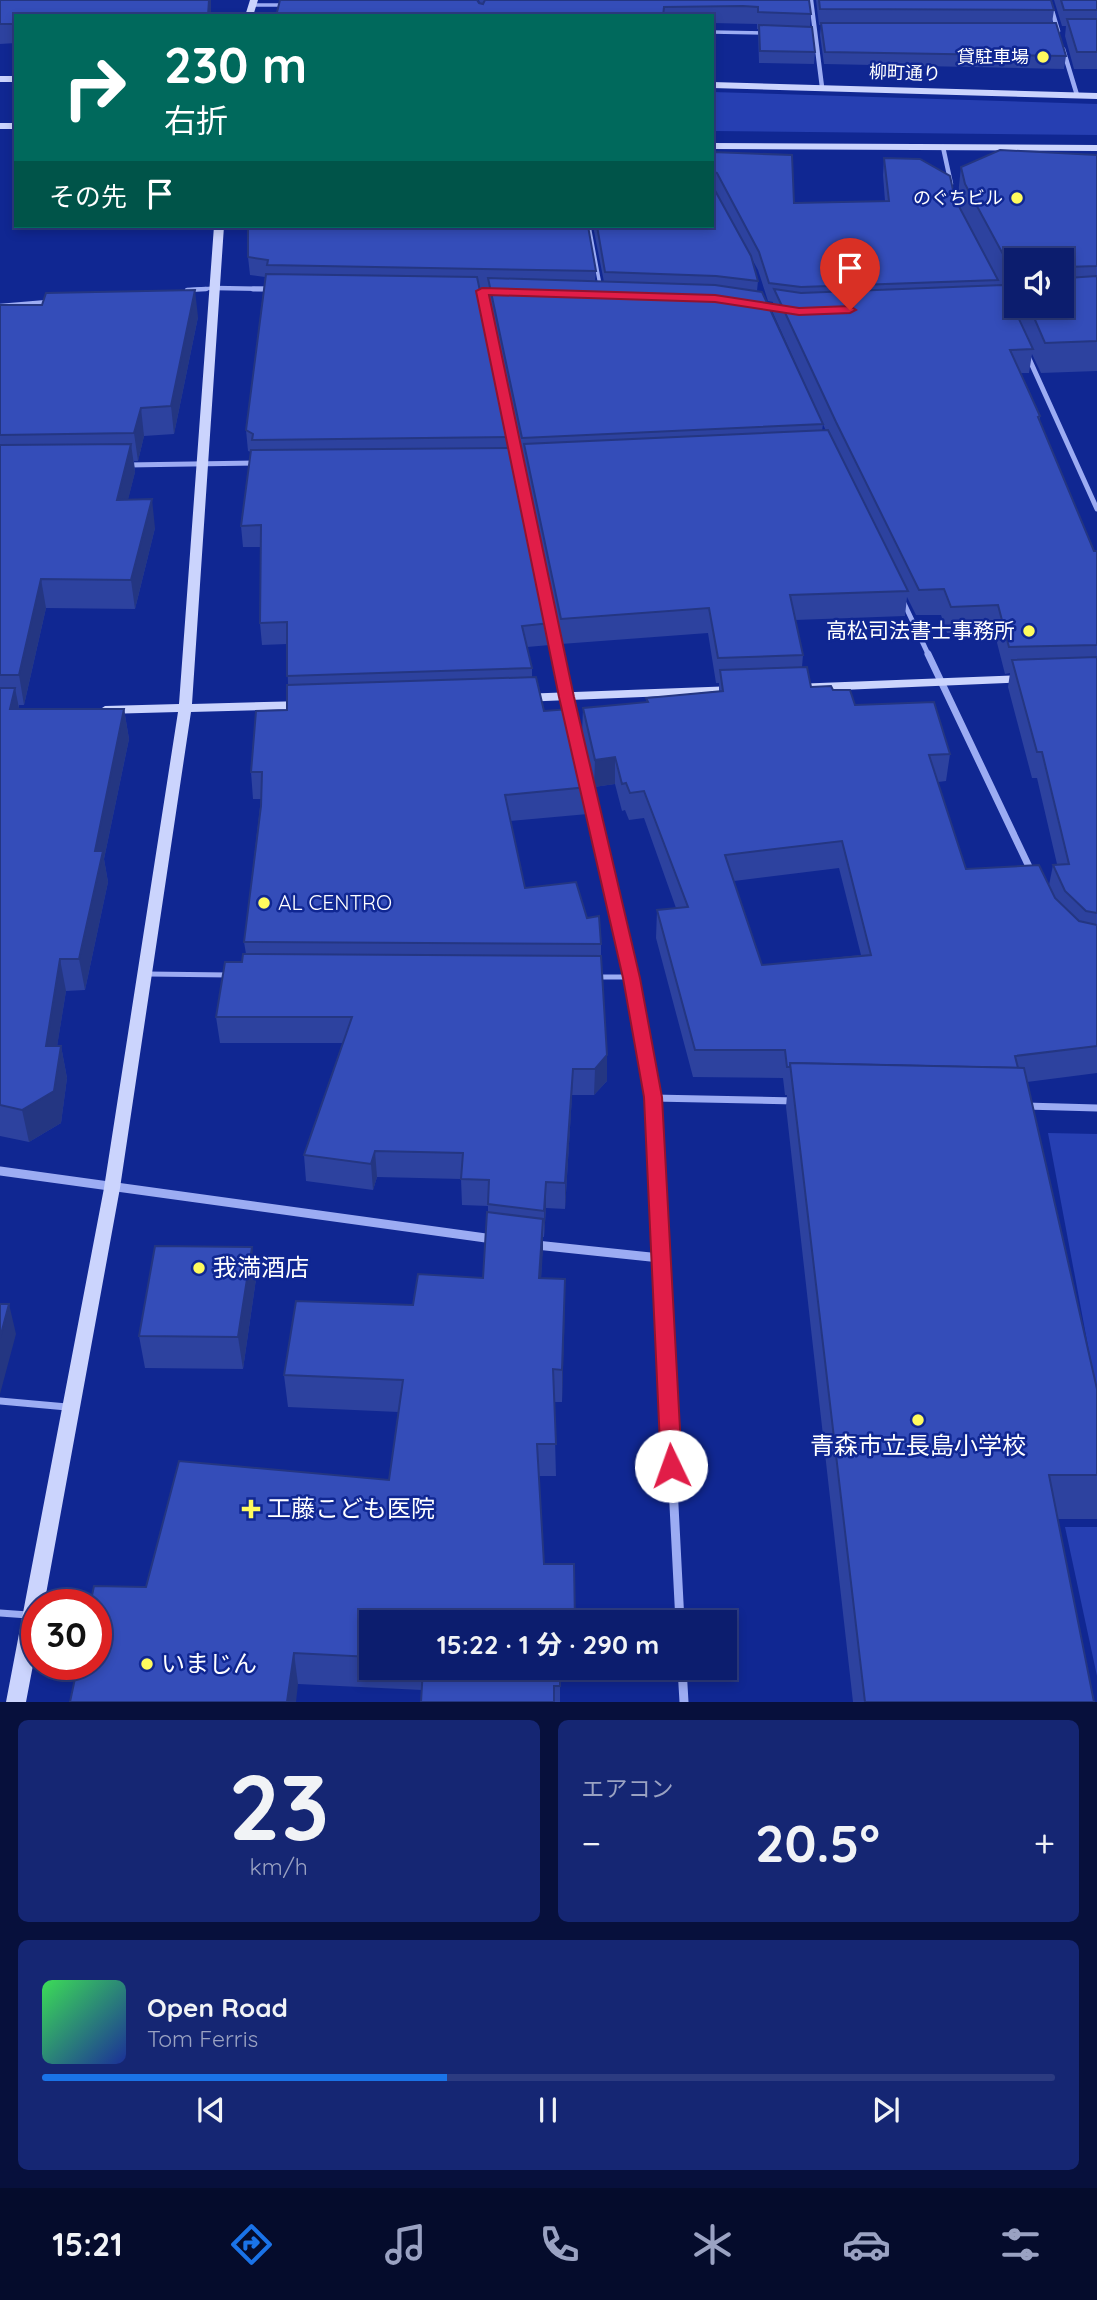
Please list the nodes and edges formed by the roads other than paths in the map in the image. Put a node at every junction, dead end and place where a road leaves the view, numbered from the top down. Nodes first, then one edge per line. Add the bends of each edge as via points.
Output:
1 (811, 0) edge
2 (1049, 0) edge
3 (253, 2) edge
4 (286, 5) edge
5 (829, 31) edge
6 (714, 32) edge
7 (815, 32) junction
8 (1045, 32) edge
9 (1058, 32) junction
10 (1071, 32) edge
11 (777, 34) edge
12 (803, 34) edge
13 (714, 85) edge
14 (822, 87) junction
15 (1077, 95) junction
16 (1097, 96) edge
17 (714, 146) edge
18 (943, 147) junction
19 (1097, 148) edge
20 (952, 192) edge
21 (219, 228) edge
22 (589, 228) edge
23 (215, 288) junction
24 (280, 289) edge
25 (174, 291) edge
26 (469, 291) edge
27 (482, 291) junction
28 (495, 292) edge
29 (601, 295) edge
30 (54, 302) edge
31 (0, 306) edge
32 (1026, 352) edge
33 (505, 463) edge
34 (518, 463) junction
35 (531, 463) edge
36 (201, 464) junction
37 (260, 464) edge
38 (119, 465) edge
39 (1097, 509) edge
40 (901, 596) edge
41 (1041, 678) edge
42 (943, 681) junction
43 (776, 688) edge
44 (748, 690) edge
45 (567, 697) junction
46 (512, 698) edge
47 (321, 704) edge
48 (185, 709) junction
49 (91, 710) edge
50 (572, 720) edge
51 (584, 770) edge
52 (1038, 886) edge
53 (144, 974) junction
54 (237, 975) edge
55 (631, 976) junction
56 (592, 977) edge
57 (653, 1097) junction
58 (806, 1101) edge
59 (1014, 1106) edge
60 (1097, 1108) edge
61 (0, 1171) edge
62 (112, 1188) junction
63 (502, 1241) edge
64 (530, 1244) edge
65 (660, 1258) junction
66 (0, 1401) edge
67 (70, 1407) junction
68 (37, 1589) edge
69 (679, 1610) edge
70 (0, 1612) edge
71 (21, 1614) edge
72 (21, 1675) edge
73 (683, 1680) edge
74 (16, 1702) edge
75 (684, 1702) edge

1 - 7 street
2 - 9 street
3 - 4 lane
5 - 7 street
6 - 11 lane
7 - 12 lane
7 - 14 street
8 - 9 street
9 - 10 street
9 - 15 street
13 - 14 street, 柳町通り
14 - 15 street, 柳町通り
15 - 16 street, 柳町通り
17 - 18 street
18 - 19 street
18 - 20 street
21 - 23 street
22 - 29 lane
23 - 24 street
23 - 25 lane
23 - 36 street
26 - 27 street
27 - 28 street
27 - 34 street
30 - 31 lane
32 - 39 street
33 - 34 street
34 - 35 street
34 - 45 street
36 - 37 street
36 - 38 street
36 - 48 street
40 - 42 street
41 - 42 street
42 - 43 street
42 - 52 street
44 - 45 street
45 - 46 street
45 - 50 street
47 - 48 street
48 - 49 street
48 - 53 street
51 - 55 street
53 - 54 lane
53 - 62 street
55 - 56 lane
55 - 57 street
57 - 58 street
57 - 65 street
59 - 60 street
61 - 62 street
62 - 63 street
62 - 67 street
64 - 65 street
65 - 69 street
66 - 67 lane
67 - 68 street
70 - 71 lane
72 - 74 street
73 - 75 street

